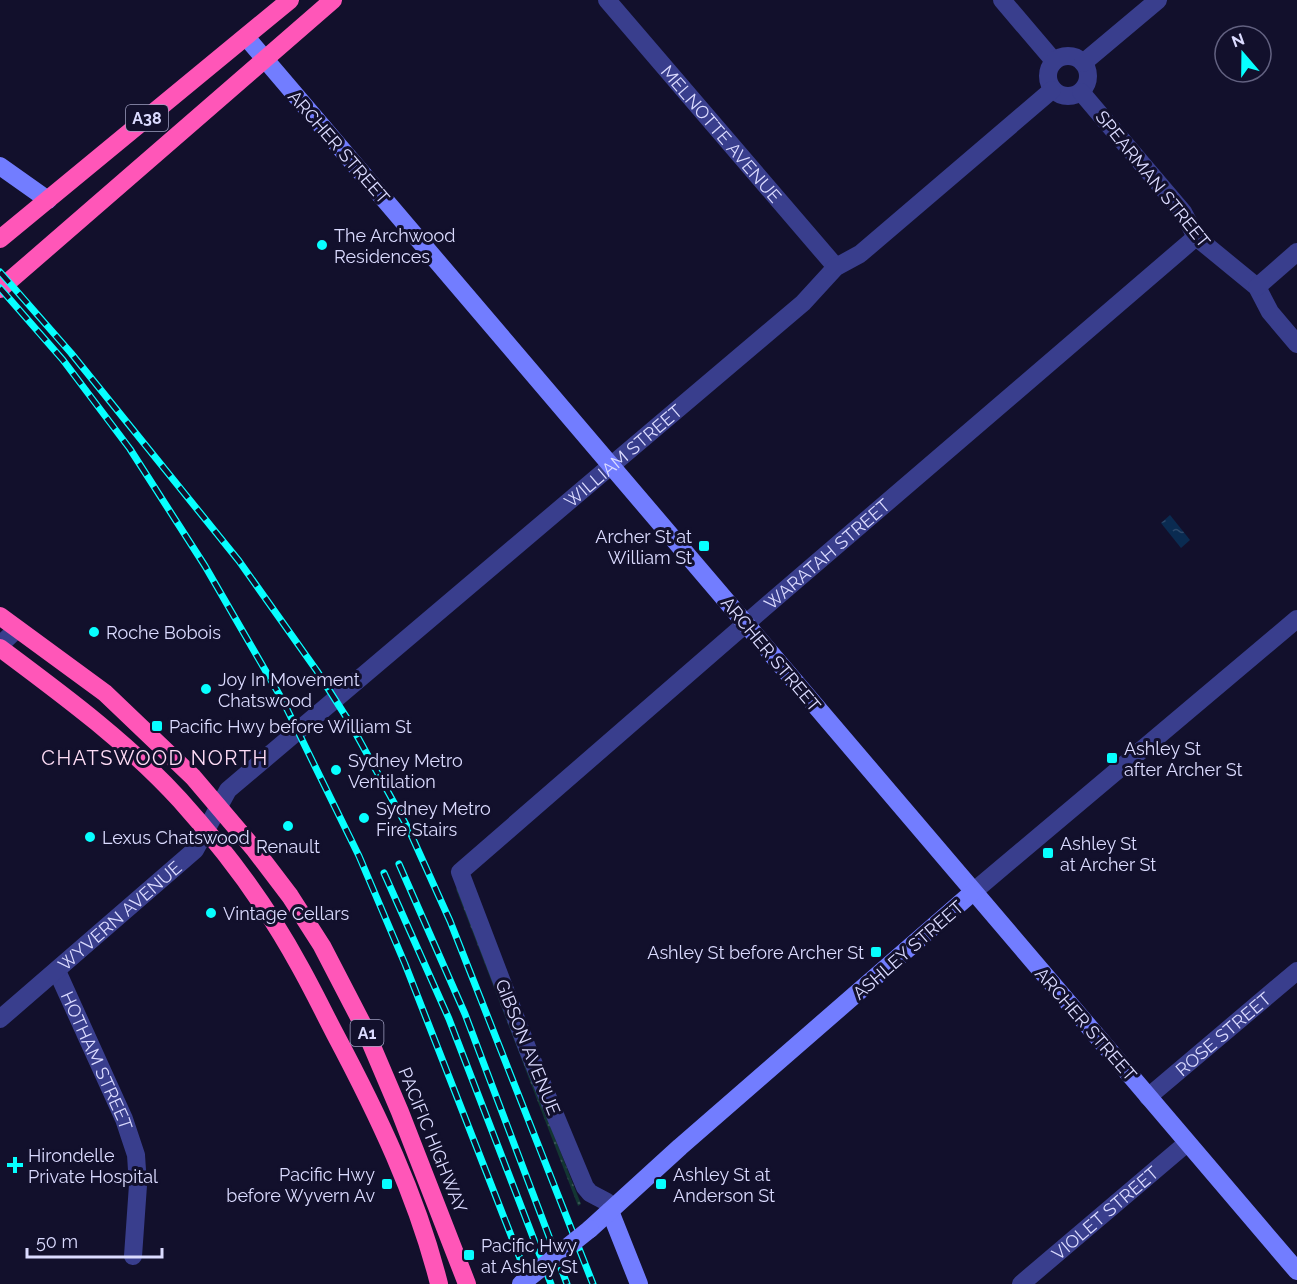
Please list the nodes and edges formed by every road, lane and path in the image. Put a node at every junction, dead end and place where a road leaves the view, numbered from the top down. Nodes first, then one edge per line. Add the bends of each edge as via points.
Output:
1 (290, 0) edge
2 (333, 0) edge
3 (607, 0) edge
4 (1002, 0) edge
5 (1158, 0) edge
6 (246, 37) junction
7 (265, 58) junction
8 (1054, 61) junction
9 (1083, 63) junction
10 (1052, 90) junction
11 (1081, 92) junction
12 (0, 166) edge
13 (48, 200) junction
14 (1196, 237) junction
15 (0, 239) edge
16 (1297, 252) edge
17 (836, 267) junction
18 (1257, 286) junction
19 (0, 289) edge
20 (1297, 344) edge
21 (611, 465) junction
22 (0, 616) edge
23 (1297, 619) edge
24 (745, 624) junction
25 (17, 629) junction
26 (0, 647) edge
27 (219, 807) junction
28 (205, 830) junction
29 (460, 872) joint
30 (974, 892) junction
31 (57, 971) junction
32 (1297, 971) edge
33 (0, 1019) edge
34 (1148, 1097) junction
35 (1187, 1143) junction
36 (610, 1211) junction
37 (133, 1256) dead end
38 (1297, 1271) edge
39 (439, 1284) edge
40 (467, 1284) edge
41 (521, 1284) edge
42 (639, 1284) edge
43 (1021, 1284) edge

1 - 6 highway, A38
2 - 7 highway, A38
3 - 17 street, MELNOTTE AVENUE
4 - 8 street
5 - 9 street
6 - 7 main road, ARCHER STREET
6 - 13 highway, A38
7 - 19 highway, A38
7 - 21 main road, ARCHER STREET
8 - 9 street via 1069,56
8 - 10 street via 1048,72
9 - 11 street via 1088,78
10 - 11 street via 1066,97
10 - 17 street, WILLIAM STREET via 860,254
11 - 14 street, SPEARMAN STREET via 1183,212
12 - 13 main road
13 - 15 highway, A38
14 - 18 street, SPEARMAN STREET
14 - 24 street, WARATAH STREET
16 - 18 street
17 - 21 street, WILLIAM STREET via 802,303
18 - 20 street, SPEARMAN STREET via 1270,312
21 - 24 main road, ARCHER STREET
21 - 27 street, WILLIAM STREET via 228,790
22 - 25 highway, PACIFIC HIGHWAY / A1
23 - 30 street, ASHLEY STREET
24 - 29 street, WARATAH STREET
24 - 30 main road, ARCHER STREET
25 - 26 street
25 - 27 highway, PACIFIC HIGHWAY / A1 via 105,693 199,782
26 - 28 highway, A1 via 147,767
27 - 28 street, WILLIAM STREET
27 - 40 highway, PACIFIC HIGHWAY / A1 via 290,896 347,993 400,1112
28 - 31 street, WYVERN AVENUE via 191,854
28 - 39 highway, A1 via 232,863 298,964 366,1092 425,1234
29 - 36 street, GIBSON AVENUE via 585,1187 607,1202
30 - 34 main road, ARCHER STREET
30 - 36 main road, ASHLEY STREET
31 - 33 street, WYVERN AVENUE
31 - 37 street, HOTHAM STREET via 124,1119 136,1155
32 - 34 street, ROSE STREET
34 - 35 main road, ARCHER STREET
35 - 38 main road, ARCHER STREET
35 - 43 street, VIOLET STREET
36 - 41 main road, ASHLEY STREET, bridge
36 - 42 main road

